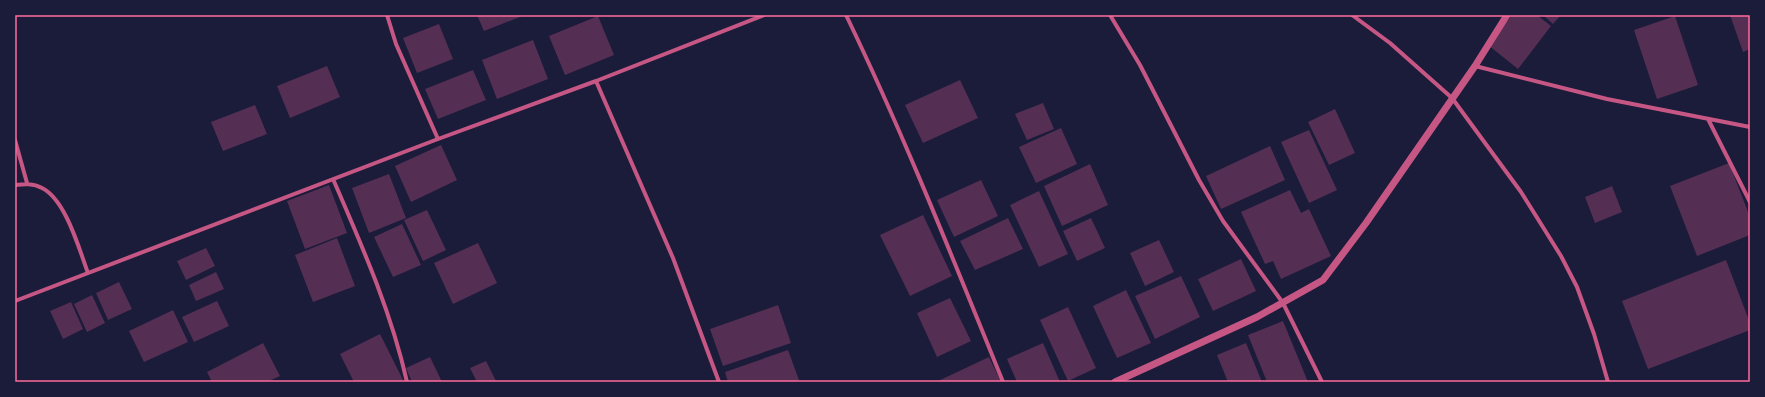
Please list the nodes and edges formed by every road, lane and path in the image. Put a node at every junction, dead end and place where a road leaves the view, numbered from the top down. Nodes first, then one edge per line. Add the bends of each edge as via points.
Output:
1 (387, 15) edge
2 (764, 15) edge
3 (846, 15) edge
4 (1110, 15) edge
5 (1352, 15) edge
6 (1507, 15) edge
7 (1475, 66) junction
8 (596, 81) junction
9 (1452, 98) junction
10 (1708, 119) junction
11 (1750, 127) edge
12 (438, 139) junction
13 (15, 140) edge
14 (333, 179) junction
15 (26, 183) junction
16 (15, 185) edge
17 (1750, 202) edge
18 (88, 273) junction
19 (15, 301) edge
20 (1283, 303) junction
21 (407, 382) edge
22 (719, 382) edge
23 (1003, 382) edge
24 (1115, 382) edge
25 (1322, 382) edge
26 (1608, 382) edge

1 - 12 street via 396,44
2 - 8 street
3 - 23 street via 882,89
4 - 20 street via 1140,65 1223,221
5 - 9 street via 1390,43
6 - 7 street
7 - 9 street
7 - 10 street via 1607,99
8 - 12 street
8 - 22 street via 673,258
9 - 20 street via 1366,223 1323,280
9 - 26 street via 1521,192 1561,256 1577,287
10 - 11 street
10 - 17 street
12 - 14 street
13 - 15 street
14 - 18 street
14 - 21 street via 389,314
15 - 16 street
15 - 18 street via 43,188 58,202 68,220
18 - 19 street
20 - 24 street via 1231,330
20 - 25 street

